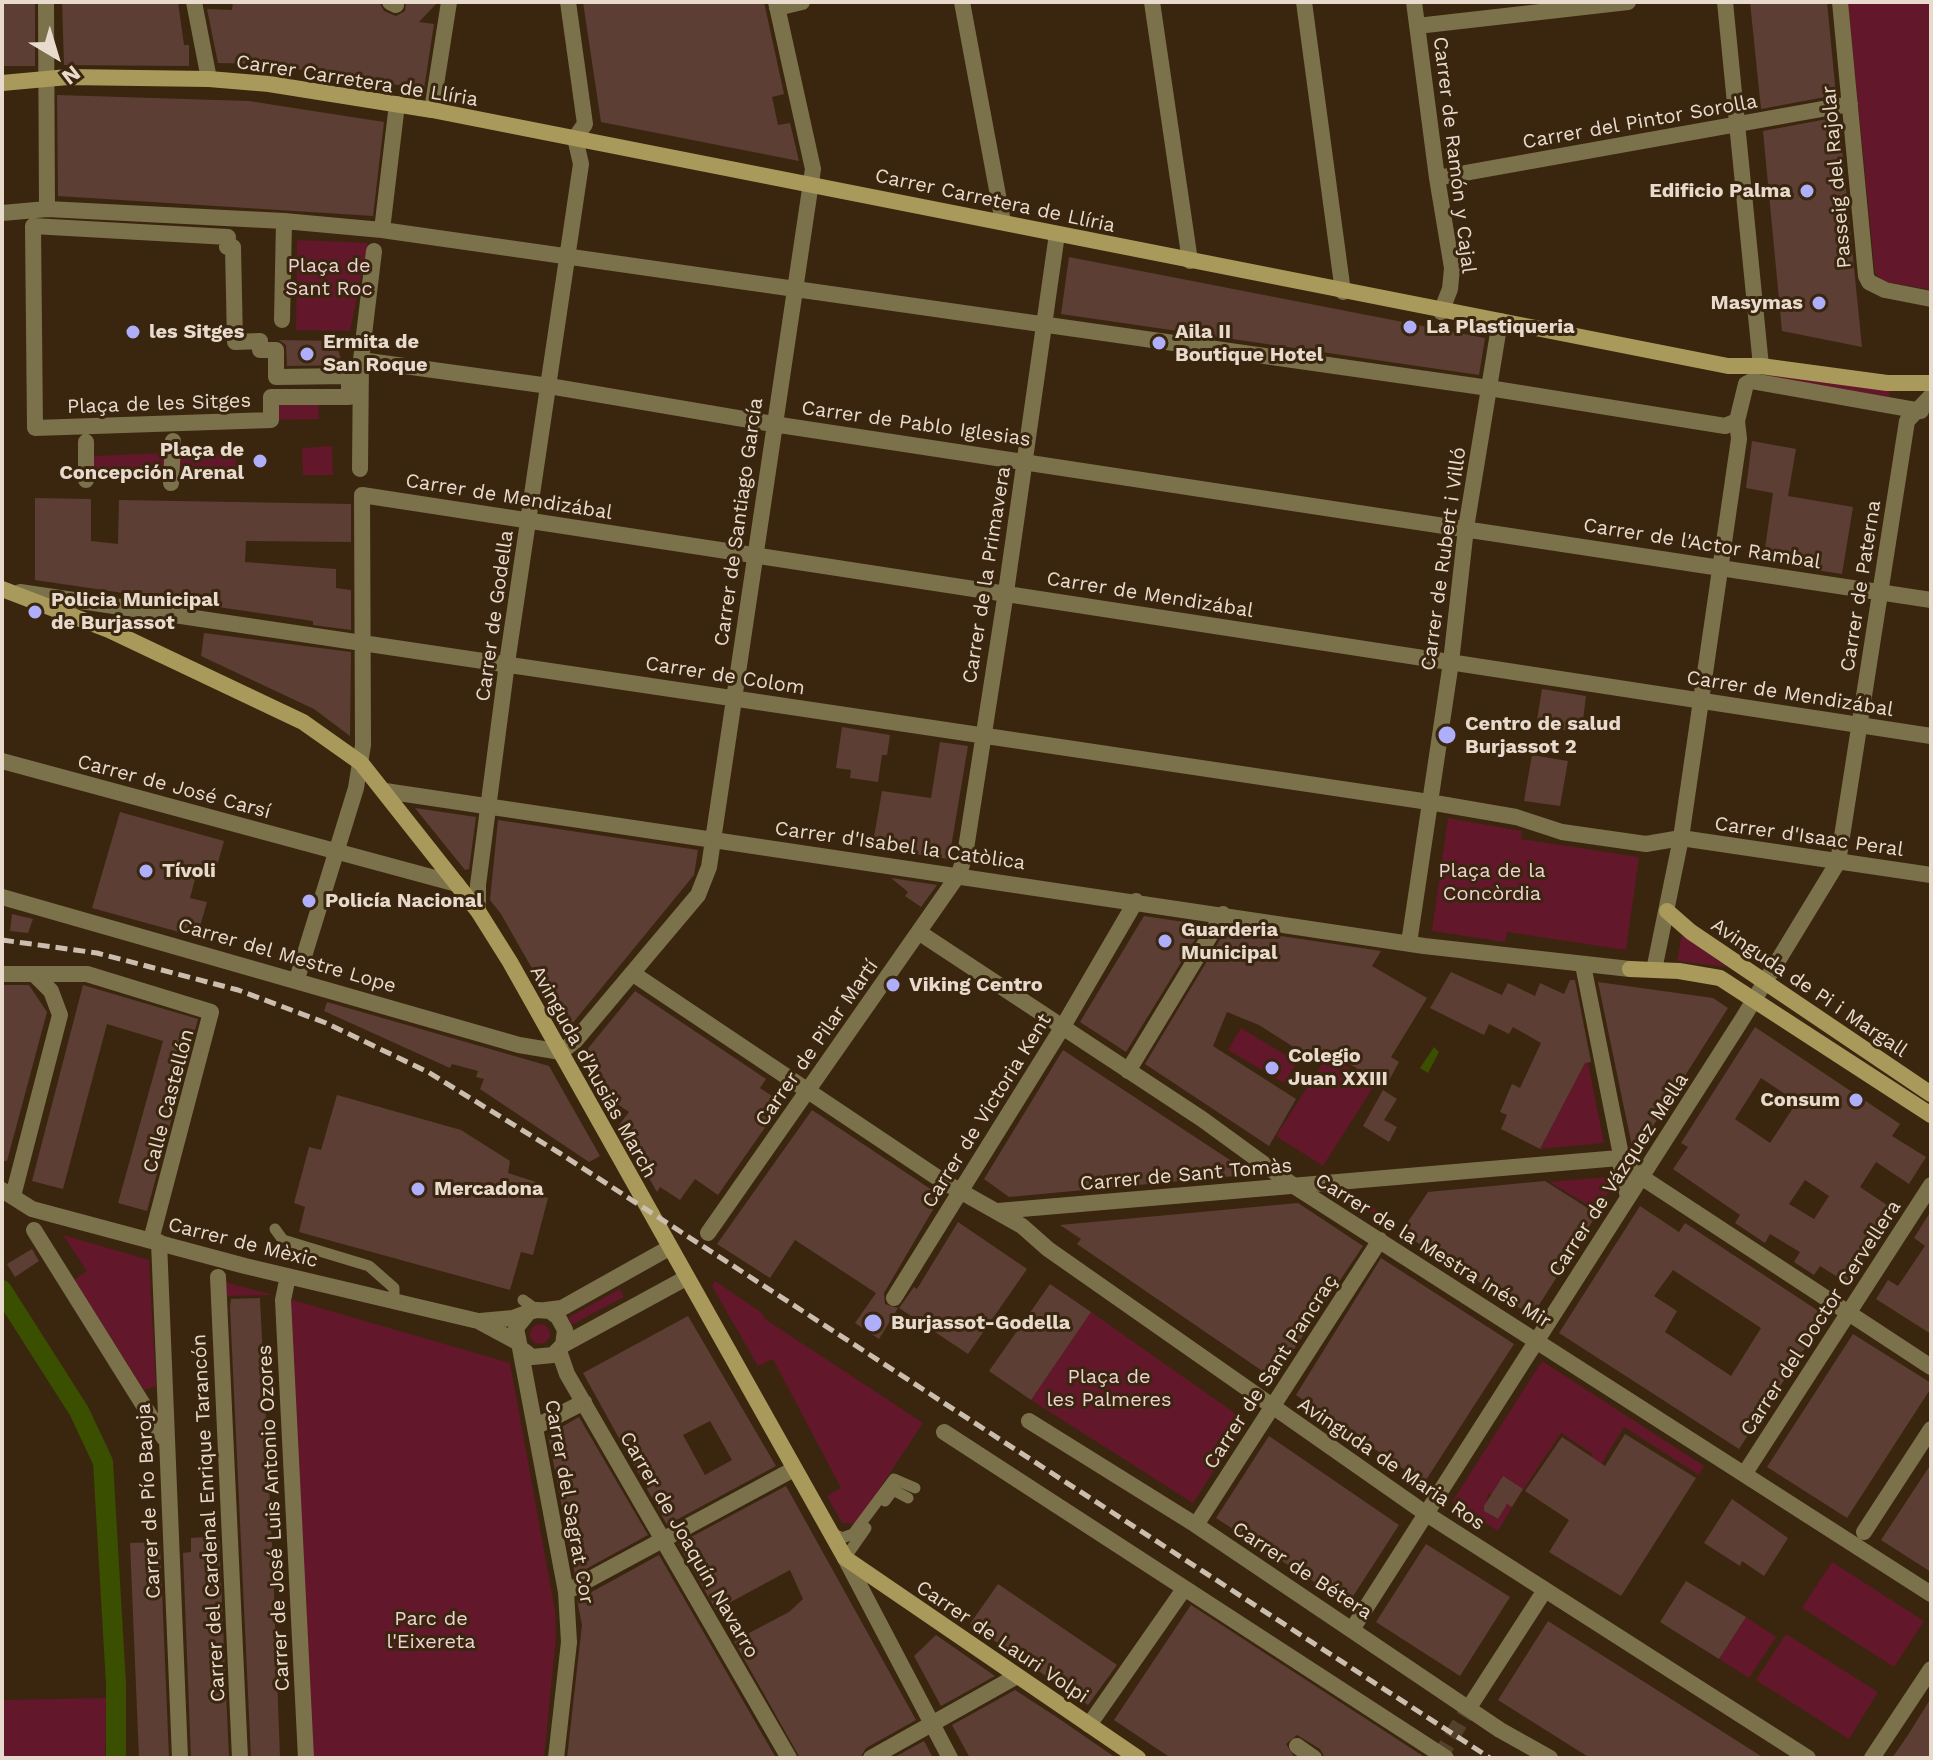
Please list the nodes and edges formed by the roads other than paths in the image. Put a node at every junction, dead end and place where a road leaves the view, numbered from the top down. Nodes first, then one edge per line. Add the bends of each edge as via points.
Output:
1 (46, 2) edge
2 (194, 2) edge
3 (449, 2) edge
4 (568, 2) edge
5 (802, 2) edge
6 (962, 2) edge
7 (1152, 2) edge
8 (1304, 2) edge
9 (1414, 2) edge
10 (1628, 2) edge
11 (1725, 2) edge
12 (1840, 2) edge
13 (777, 5) edge
14 (1417, 26) junction
15 (48, 79) junction
16 (209, 79) junction
17 (2, 83) edge
18 (397, 104) junction
19 (1850, 104) junction
20 (432, 110) junction
21 (1738, 125) junction
22 (575, 138) junction
23 (1437, 178) junction
24 (811, 184) junction
25 (47, 209) junction
26 (2, 213) edge
27 (284, 221) junction
28 (1003, 222) junction
29 (382, 230) junction
30 (1057, 234) junction
31 (374, 251) dead end
32 (569, 255) junction
33 (1190, 261) junction
34 (793, 291) junction
35 (1343, 292) junction
36 (1931, 299) edge
37 (1441, 312) junction
38 (282, 320) dead end
39 (1500, 321) junction
40 (1041, 323) junction
41 (361, 360) junction
42 (1761, 366) junction
43 (1931, 383) edge
44 (549, 386) junction
45 (1489, 388) junction
46 (1931, 396) edge
47 (1922, 411) edge
48 (1737, 421) junction
49 (773, 424) junction
50 (35, 428) joint
51 (173, 441) dead end
52 (86, 442) dead end
53 (1025, 460) junction
54 (360, 469) dead end
55 (86, 480) dead end
56 (171, 483) dead end
57 (529, 520) junction
58 (1466, 528) junction
59 (756, 557) junction
60 (1720, 566) junction
61 (8, 590) edge
62 (1006, 592) junction
63 (1881, 592) junction
64 (1931, 600) edge
65 (364, 642) junction
66 (1451, 662) junction
67 (507, 663) junction
68 (735, 699) junction
69 (1701, 700) junction
70 (1860, 727) junction
71 (982, 735) junction
72 (1931, 736) edge
73 (2, 761) edge
74 (361, 763) junction
75 (385, 791) junction
76 (1429, 802) junction
77 (489, 807) junction
78 (713, 838) junction
79 (1681, 838) junction
80 (336, 852) junction
81 (1838, 862) junction
82 (959, 874) junction
83 (1931, 875) edge
84 (457, 884) junction
85 (2, 897) edge
86 (1136, 901) junction
87 (478, 911) junction
88 (1667, 911) junction
89 (1223, 914) junction
90 (920, 933) junction
91 (1409, 943) junction
92 (1583, 965) junction
93 (1654, 970) junction
94 (632, 973) junction
95 (2, 974) edge
96 (34, 974) junction
97 (297, 979) junction
98 (1765, 981) junction
99 (1755, 998) junction
100 (1062, 1028) junction
101 (561, 1052) junction
102 (1128, 1071) junction
103 (808, 1090) junction
104 (1931, 1094) edge
105 (1931, 1115) edge
106 (1253, 1155) junction
107 (1619, 1158) junction
108 (1640, 1178) junction
109 (1931, 1185) edge
110 (1294, 1186) junction
111 (1242, 1189) junction
112 (961, 1190) junction
113 (7, 1193) edge
114 (1628, 1197) junction
115 (1051, 1207) junction
116 (997, 1211) junction
117 (275, 1229) dead end
118 (34, 1230) dead end
119 (708, 1233) dead end
120 (1038, 1239) junction
121 (1380, 1240) junction
122 (155, 1241) junction
123 (669, 1248) junction
124 (288, 1276) junction
125 (218, 1277) dead end
126 (686, 1278) junction
127 (894, 1298) dead end
128 (394, 1300) junction
129 (533, 1308) junction
130 (1847, 1312) junction
131 (478, 1321) junction
132 (1536, 1339) junction
133 (518, 1345) junction
134 (561, 1348) junction
135 (1931, 1367) edge
136 (584, 1402) junction
137 (1271, 1407) junction
138 (1029, 1421) dead end
139 (535, 1427) junction
140 (1931, 1429) edge
141 (944, 1432) dead end
142 (165, 1440) junction
143 (794, 1469) junction
144 (1745, 1473) junction
145 (1425, 1513) junction
146 (1196, 1525) junction
147 (829, 1530) junction
148 (1864, 1532) dead end
149 (665, 1540) junction
150 (845, 1558) junction
151 (1184, 1589) junction
152 (1545, 1590) junction
153 (566, 1592) junction
154 (1931, 1594) edge
155 (1353, 1628) junction
156 (1931, 1669) edge
157 (1017, 1676) junction
158 (1472, 1703) tunnel mouth
159 (931, 1723) junction
160 (1089, 1725) junction
161 (1297, 1746) dead end
162 (180, 1758) edge
163 (240, 1758) edge
164 (306, 1758) edge
165 (556, 1758) edge
166 (789, 1758) edge
167 (871, 1758) edge
168 (950, 1758) edge
169 (1138, 1758) edge
170 (1314, 1758) edge
171 (1446, 1758) edge
172 (1550, 1758) edge
173 (1808, 1758) edge
174 (1872, 1758) edge

1 - 15 street
2 - 16 street
3 - 20 street
4 - 22 street, Carrer de Godella via 585,124
5 - 13 street
6 - 28 street
7 - 33 street
8 - 35 street
9 - 14 street, Carrer de Ramón y Cajal
10 - 14 street
11 - 21 street
12 - 19 street, Passeig del Rajolar
13 - 24 street, Carrer de Santiago García via 813,169
14 - 23 street, Carrer de Ramón y Cajal
15 - 16 street, Carrer Carretera de Llíria
15 - 17 street, Carrer Carretera de Llíria
15 - 25 street
16 - 18 street, Carrer Carretera de Llíria
18 - 20 street, Carrer Carretera de Llíria
18 - 29 street
19 - 21 street, Carrer del Pintor Sorolla
19 - 36 street, Passeig del Rajolar via 1866,276 1885,290
20 - 22 street, Carrer Carretera de Llíria
21 - 23 street, Carrer del Pintor Sorolla
21 - 42 street
22 - 24 street, Carrer Carretera de Llíria
22 - 32 street, Carrer de Godella via 581,164
23 - 37 street, Carrer de Ramón y Cajal via 1452,268
24 - 28 street, Carrer Carretera de Llíria
24 - 34 street, Carrer de Santiago García
25 - 26 street
25 - 27 street
27 - 29 street
27 - 38 street
28 - 30 street, Carrer Carretera de Llíria
29 - 32 street
30 - 33 street, Carrer Carretera de Llíria
30 - 40 street, Carrer de la Primavera
31 - 41 street
32 - 34 street
32 - 44 street, Carrer de Godella
33 - 35 street, Carrer Carretera de Llíria
34 - 40 street
34 - 49 street, Carrer de Santiago García
35 - 37 street, Carrer Carretera de Llíria
37 - 39 street, Carrer Carretera de Llíria
39 - 42 street, Carrer Carretera de Llíria via 1728,366
39 - 45 street, Carrer de Rubert i Villó
40 - 45 street
40 - 53 street, Carrer de la Primavera
41 - 44 street, Carrer de Pablo Iglesias
41 - 54 street
42 - 43 street, Carrer Carretera de Llíria via 1867,381
44 - 49 street, Carrer de Pablo Iglesias
44 - 57 street, Carrer de Godella
45 - 48 street via 1725,426
45 - 58 street, Carrer de Rubert i Villó
46 - 47 street
47 - 48 street via 1752,381 1742,391
47 - 63 street, Carrer de Paterna via 1907,421
48 - 60 street via 1739,439
49 - 53 street, Carrer de Pablo Iglesias
49 - 59 street, Carrer de Santiago García
50 - 50 street, Plaça de les Sitges via 271,420 271,397 349,397 349,376 276,377 276,350 260,350 260,341 235,342 233,247 227,247 228,237 33,226
51 - 56 street
52 - 55 street
53 - 58 street, Carrer de Pablo Iglesias
53 - 62 street, Carrer de la Primavera
57 - 59 street, Carrer de Mendizábal
57 - 65 street, Carrer de Mendizábal via 362,495
57 - 67 street, Carrer de Godella
58 - 60 street, Carrer de l'Actor Rambal
58 - 66 street, Carrer de Rubert i Villó
59 - 62 street, Carrer de Mendizábal
59 - 68 street, Carrer de Santiago García
60 - 63 street, Carrer de l'Actor Rambal
60 - 69 street
61 - 65 street, Carrer de Colom
61 - 74 street, Avinguda d'Ausiàs March via 109,630 303,722
62 - 66 street, Carrer de Mendizábal
62 - 71 street, Carrer de la Primavera
63 - 64 street, Carrer de l'Actor Rambal
63 - 70 street, Carrer de Paterna
65 - 67 street, Carrer de Colom
65 - 74 street
66 - 69 street, Carrer de Mendizábal
66 - 76 street, Carrer de Rubert i Villó
67 - 68 street, Carrer de Colom
67 - 77 street, Carrer de Godella
68 - 71 street, Carrer de Colom
68 - 78 street, Carrer de Santiago García
69 - 70 street, Carrer de Mendizábal
69 - 79 street
70 - 72 street, Carrer de Mendizábal
70 - 81 street, Carrer de Paterna
71 - 76 street, Carrer de Colom
71 - 82 street, Carrer de la Primavera
73 - 80 street, Carrer de José Carsí
74 - 75 street, Avinguda d'Ausiàs March
74 - 80 street
75 - 77 street, Carrer d'Isabel la Catòlica
75 - 84 street, Avinguda d'Ausiàs March
76 - 79 street via 1516,817 1562,832 1646,844
76 - 91 street
77 - 78 street, Carrer d'Isabel la Catòlica
77 - 87 street, Carrer de Godella
78 - 82 street, Carrer d'Isabel la Catòlica
78 - 94 street, Carrer de Santiago García via 703,888
79 - 81 street, Carrer d'Isaac Peral
79 - 88 street
80 - 84 street, Carrer de José Carsí
80 - 97 street
81 - 83 street, Carrer d'Isaac Peral
81 - 98 street, Carrer de Vázquez Mella
82 - 86 street, Carrer d'Isabel la Catòlica
82 - 90 street, Carrer de Pilar Martí
84 - 87 street, Avinguda d'Ausiàs March
85 - 97 street, Carrer del Mestre Lope
86 - 89 street, Carrer d'Isabel la Catòlica
86 - 100 street, Carrer de Victoria Kent
87 - 101 street, Avinguda d'Ausiàs March
88 - 93 street
88 - 98 street, Avinguda de Pi i Margall
89 - 91 street, Carrer d'Isabel la Catòlica
89 - 102 street
90 - 100 street, Carrer de la Mestra Inés Mir
90 - 103 street, Carrer de Pilar Martí
91 - 92 street
92 - 93 street, Avinguda de Pi i Margall
92 - 107 street
93 - 99 street, Avinguda de Pi i Margall via 1704,973
94 - 101 street, Carrer de Santiago García
94 - 103 street, Avinguda de Maria Ros
95 - 96 street
96 - 113 street via 51,991 60,1015
96 - 122 street, Calle Castellón via 87,974 211,1012
97 - 101 street, Carrer del Mestre Lope via 519,1045
98 - 99 street, Carrer de Vázquez Mella
98 - 104 street, Avinguda de Pi i Margall
99 - 105 street, Avinguda de Pi i Margall
99 - 108 street, Carrer de Vázquez Mella
100 - 102 street, Carrer de la Mestra Inés Mir
100 - 112 street, Carrer de Victoria Kent
101 - 123 street, Avinguda d'Ausiàs March
102 - 106 street, Carrer de la Mestra Inés Mir
103 - 112 street, Avinguda de Maria Ros
103 - 119 street, Carrer de Pilar Martí
106 - 110 street, Carrer de la Mestra Inés Mir
106 - 111 street via 1254,1177
107 - 108 street
107 - 110 street, Carrer de Sant Tomàs
107 - 114 street
108 - 114 street, Carrer de Vázquez Mella
108 - 130 street
109 - 130 street, Carrer del Doctor Cervellera
110 - 111 street, Carrer de Sant Tomàs
110 - 121 street, Carrer de la Mestra Inés Mir
111 - 115 street, Carrer de Sant Tomàs
112 - 116 street, Avinguda de Maria Ros
112 - 127 street, Carrer de Victoria Kent
113 - 122 street, Carrer de Mèxic via 32,1209
114 - 132 street, Carrer de Vázquez Mella
115 - 116 street, Carrer de Sant Tomàs
115 - 120 street via 1037,1221
116 - 120 street, Avinguda de Maria Ros
117 - 128 lane via 283,1240 369,1266 394,1288
118 - 142 street
120 - 137 street, Avinguda de Maria Ros
121 - 132 street, Carrer de la Mestra Inés Mir
121 - 137 street, Carrer de Sant Pancraç
122 - 124 street, Carrer de Mèxic
122 - 142 street, Carrer de Pío Baroja
123 - 126 street, Avinguda d'Ausiàs March
123 - 129 street, Carrer de Mèxic via 562,1308
124 - 128 street, Carrer de Mèxic
124 - 164 street, Carrer de José Luis Antonio Ozores via 283,1300
125 - 163 street, Carrer del Cardenal Enrique Tarancón
126 - 134 street
126 - 143 street, Avinguda d'Ausiàs March
128 - 131 street, Carrer de Mèxic
129 - 131 street, Carrer de Mèxic
129 - 133 street via 516,1328
129 - 134 street via 563,1323
130 - 135 street
130 - 144 street, Carrer del Doctor Cervellera
131 - 133 street, Carrer de Mèxic
132 - 144 street, Carrer de la Mestra Inés Mir
132 - 145 street, Carrer de Vázquez Mella
133 - 134 street via 539,1359
133 - 139 street, Carrer del Sagrat Cor
134 - 136 street, Carrer de Joaquín Navarro via 560,1359
136 - 139 street
136 - 149 street, Carrer de Joaquín Navarro
137 - 145 street, Avinguda de Maria Ros
137 - 146 street, Carrer de Sant Pancraç
138 - 146 street, Carrer de Bétera
139 - 153 street, Carrer del Sagrat Cor
140 - 148 street
141 - 151 street
142 - 162 street, Carrer de Pío Baroja
143 - 147 street, Avinguda d'Ausiàs March
143 - 149 street
144 - 154 street, Carrer de la Mestra Inés Mir
145 - 152 street, Avinguda de Maria Ros
145 - 155 street, Carrer de Vázquez Mella
146 - 155 street, Carrer de Bétera
147 - 150 street, Avinguda d'Ausiàs March
147 - 150 lane via 842,1538 853,1534 894,1479 912,1493 891,1492
149 - 153 street
149 - 166 street, Carrer de Joaquín Navarro
150 - 157 street, Carrer de Lauri Volpi
150 - 159 street, Avinguda d'Ausiàs March
151 - 160 street
151 - 171 street
152 - 158 street
152 - 173 street, Avinguda de Maria Ros
153 - 165 street, Carrer del Sagrat Cor via 569,1642
155 - 172 street, Carrer de Bétera via 1500,1730
156 - 174 street
157 - 159 street
157 - 160 street, Carrer de Lauri Volpi
159 - 167 street
159 - 168 street, Avinguda d'Ausiàs March
160 - 169 street, Carrer de Lauri Volpi
161 - 170 street

